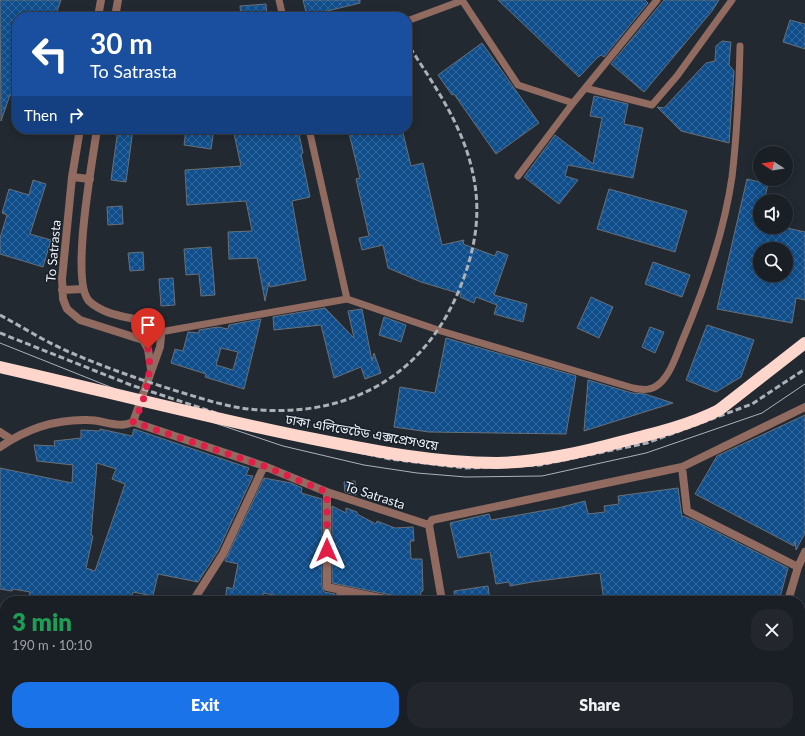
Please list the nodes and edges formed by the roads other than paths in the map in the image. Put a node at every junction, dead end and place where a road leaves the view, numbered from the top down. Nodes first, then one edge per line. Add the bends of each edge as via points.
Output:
1 (101, 0) edge
2 (118, 0) edge
3 (279, 0) edge
4 (461, 0) edge
5 (657, 0) edge
6 (732, 0) edge
7 (99, 12) edge
8 (116, 12) edge
9 (282, 12) edge
10 (412, 19) edge
11 (740, 46) dead end
12 (585, 88) junction
13 (573, 103) junction
14 (79, 134) edge
15 (96, 134) edge
16 (310, 134) edge
17 (518, 176) dead end
18 (72, 177) junction
19 (90, 179) junction
20 (83, 289) junction
21 (62, 290) junction
22 (347, 299) junction
23 (160, 332) junction
24 (805, 343) edge
25 (0, 367) edge
26 (151, 369) junction
27 (805, 407) edge
28 (133, 422) junction
29 (0, 432) edge
30 (11, 439) junction
31 (0, 446) edge
32 (264, 466) junction
33 (682, 467) junction
34 (327, 492) junction
35 (429, 525) junction
36 (805, 552) edge
37 (798, 567) junction
38 (341, 590) junction
39 (196, 596) edge
40 (340, 596) edge
41 (370, 596) edge
42 (441, 596) edge
43 (789, 596) edge

1 - 7 street
2 - 8 street
3 - 9 lane
4 - 10 lane
4 - 13 lane via 518,85
5 - 12 lane
6 - 12 lane via 677,76 652,105
11 - 22 lane via 732,177 716,250 700,298 677,353 664,378 654,388 633,388 441,331
12 - 13 lane
13 - 17 lane
14 - 18 street, To Satrasta
15 - 19 street
16 - 22 lane
18 - 19 street
18 - 21 street, To Satrasta
19 - 20 street via 81,256
20 - 21 street
20 - 23 street via 88,301 98,308 150,324
21 - 26 street, To Satrasta via 67,309 80,320 143,340 148,349
22 - 23 lane
23 - 26 street via 160,347
24 - 25 highway, ঢাকা এলিভেটেড এক্সপ্রেসওয়ে, bridge via 719,410 705,417 656,434 582,452 498,463 394,455 235,424
26 - 28 street
27 - 33 street
28 - 30 street via 123,425 88,420 56,422
28 - 32 street, To Satrasta
29 - 30 street
30 - 31 street
32 - 34 street, To Satrasta
32 - 39 street via 224,554
33 - 35 street via 441,517 432,520
33 - 37 street via 687,511
34 - 35 street, To Satrasta
34 - 38 street via 327,586
35 - 42 street
36 - 37 street
37 - 43 street
38 - 40 street
38 - 41 street

